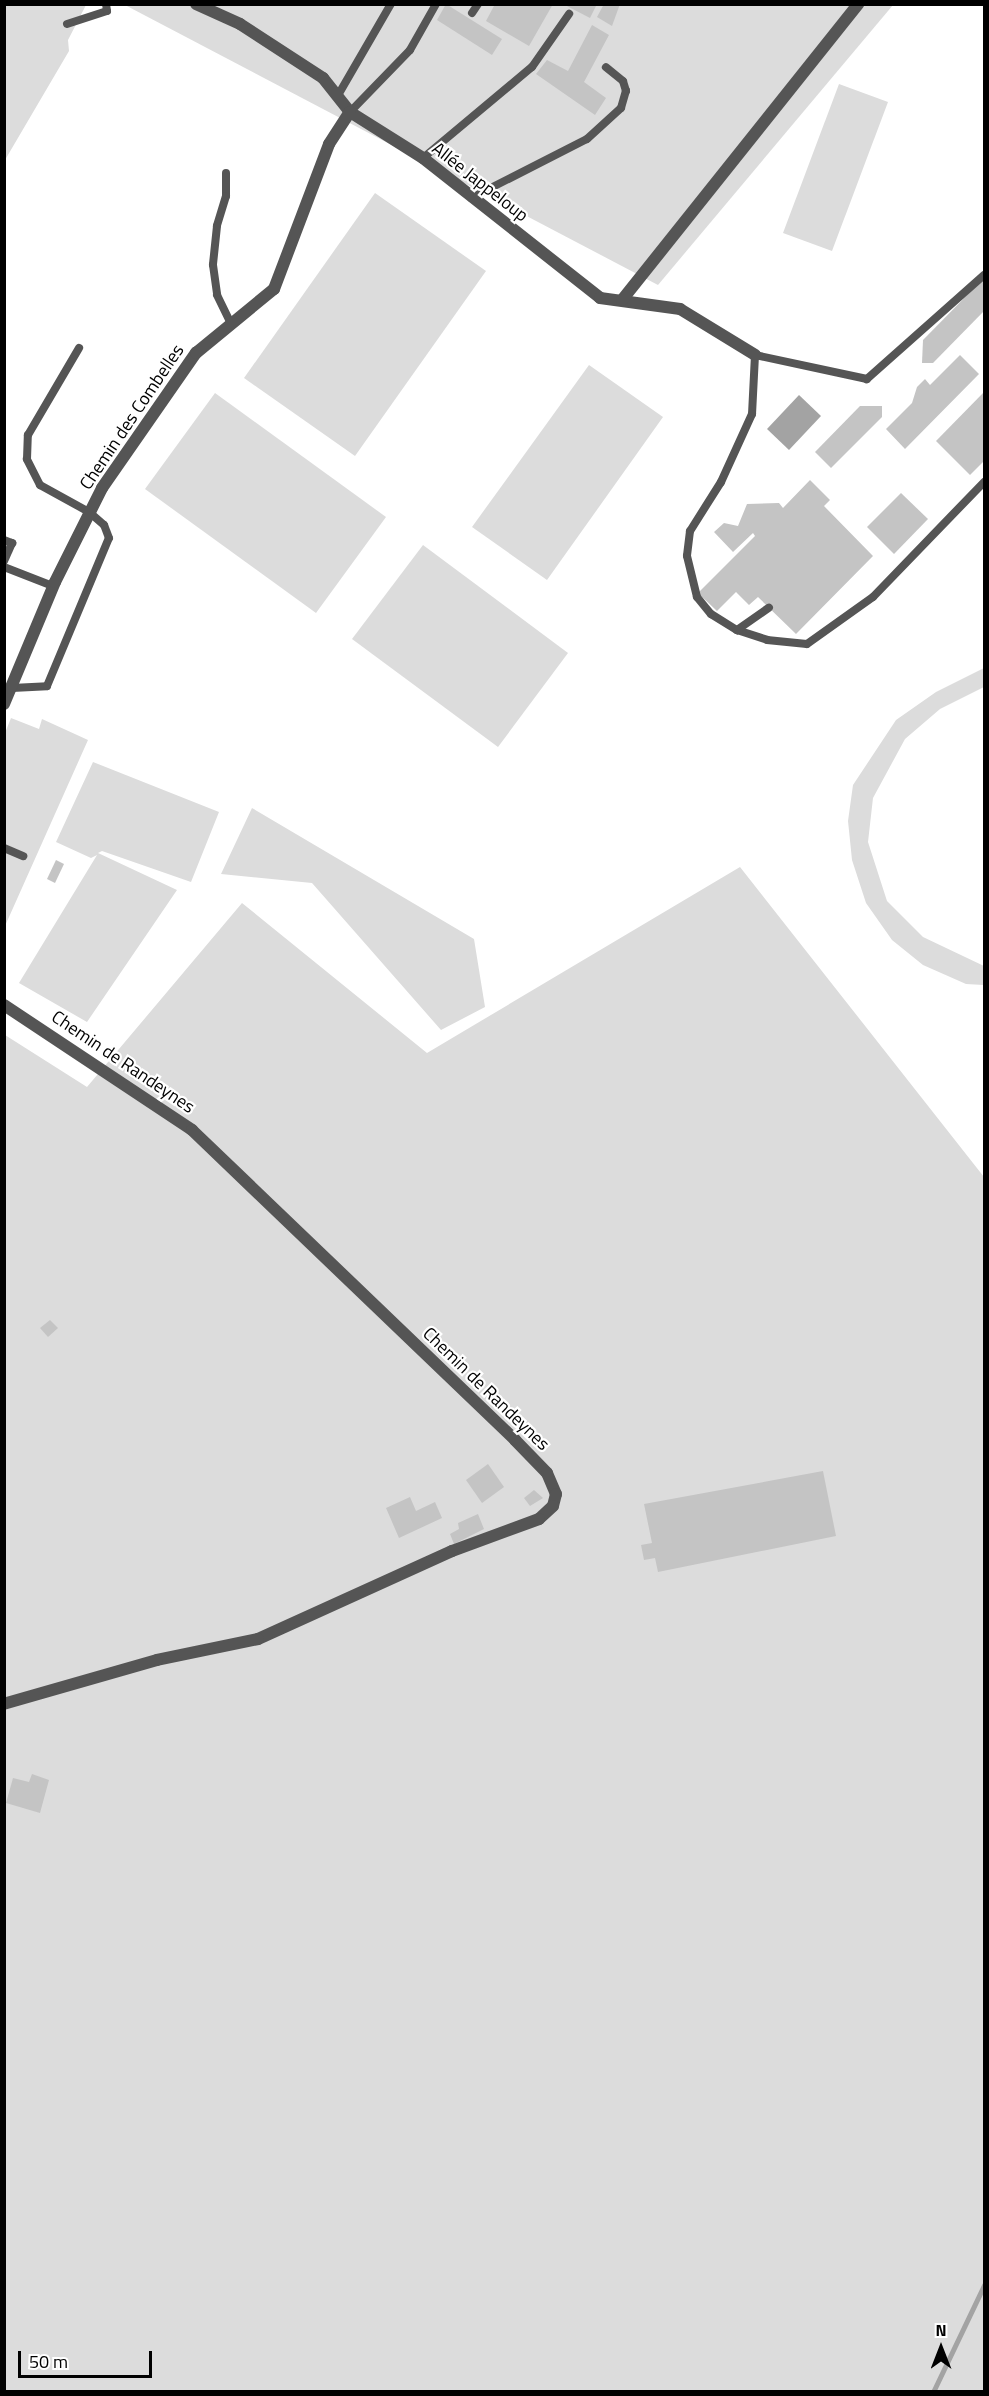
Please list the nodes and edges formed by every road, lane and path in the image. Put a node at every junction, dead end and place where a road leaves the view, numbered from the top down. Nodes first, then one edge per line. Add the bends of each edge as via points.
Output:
1 (106, 4) edge
2 (196, 4) edge
3 (391, 4) edge
4 (436, 4) edge
5 (478, 4) edge
6 (858, 4) edge
7 (472, 13) dead end
8 (569, 14) dead end
9 (67, 24) dead end
10 (606, 67) dead end
11 (337, 97) junction
12 (350, 112) junction
13 (423, 159) junction
14 (226, 173) dead end
15 (471, 198) junction
16 (984, 275) edge
17 (622, 300) junction
18 (231, 324) junction
19 (79, 348) dead end
20 (756, 355) junction
21 (984, 482) edge
22 (89, 512) junction
23 (4, 540) edge
24 (4, 561) edge
25 (4, 567) edge
26 (53, 586) junction
27 (769, 608) dead end
28 (737, 630) junction
29 (12, 688) junction
30 (4, 704) edge
31 (4, 848) edge
32 (23, 856) dead end
33 (4, 1005) edge
34 (4, 1704) edge

1 - 9 lane via 107,11
2 - 11 street, Allée Jappeloup via 240,24 323,78
3 - 11 lane
4 - 12 lane via 410,50
5 - 7 lane
6 - 17 street
8 - 13 lane via 532,67
10 - 15 lane via 623,81 626,92 617,112 587,139
11 - 12 street, Allée Jappeloup
12 - 13 street, Allée Jappeloup
12 - 18 street, Chemin des Combelles via 329,144 274,289
13 - 15 street, Allée Jappeloup
14 - 18 lane via 226,196 217,226 213,265 217,295
15 - 17 street, Allée Jappeloup via 600,298
16 - 20 lane via 867,379
17 - 20 street, Allée Jappeloup via 680,309
18 - 22 street, Chemin des Combelles via 196,353
19 - 22 lane via 28,435 27,459 40,485
20 - 28 lane via 752,414 721,482 690,531 687,556 698,597 711,614
21 - 28 lane via 873,597 826,634 807,644 795,644
22 - 26 street, Chemin des Combelles
22 - 29 lane via 104,525 109,538 47,686
23 - 24 lane via 12,543
25 - 26 lane
26 - 29 street, Chemin des Combelles
27 - 28 lane
29 - 30 street, Chemin des Combelles
31 - 32 lane
33 - 34 street, Chemin de Randeynes via 192,1130 515,1440 547,1473 556,1494 553,1506 538,1519 452,1551 258,1639 157,1660

